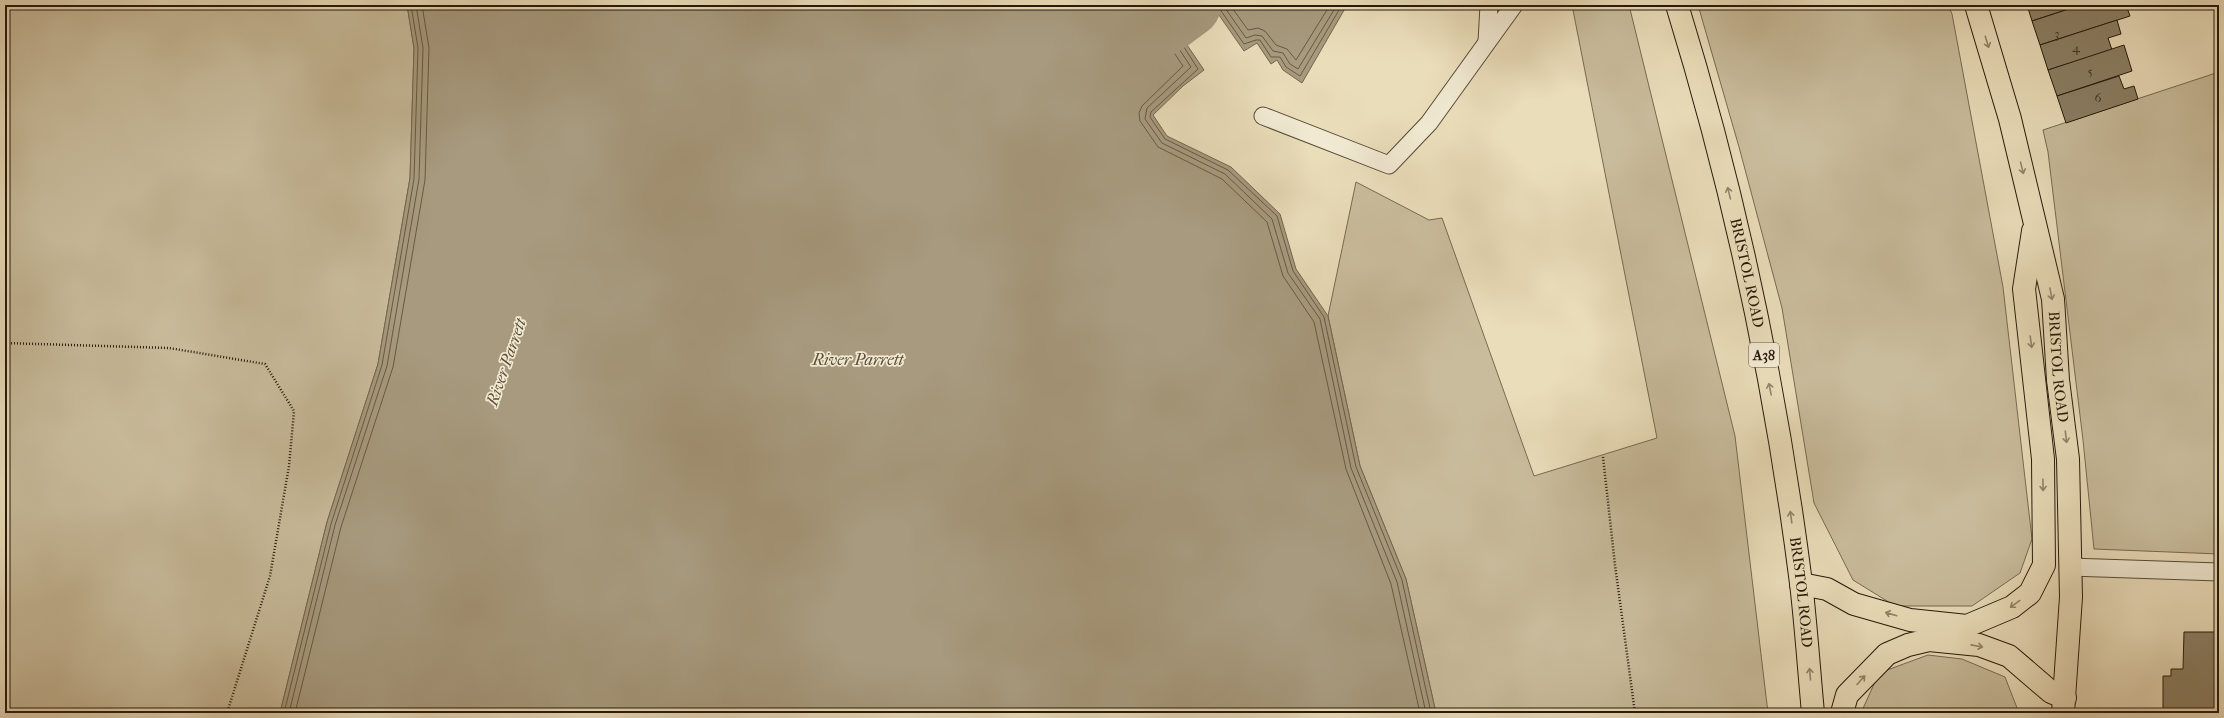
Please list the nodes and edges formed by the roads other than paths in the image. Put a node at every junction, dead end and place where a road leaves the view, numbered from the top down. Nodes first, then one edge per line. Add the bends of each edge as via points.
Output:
1 (1490, 5) edge
2 (1514, 5) edge
3 (1677, 5) edge
4 (1976, 5) edge
5 (1487, 42) junction
6 (1263, 116) dead end
7 (2035, 220) junction
8 (2070, 567) junction
9 (2219, 572) edge
10 (1801, 584) junction
11 (2064, 705) edge
12 (1813, 713) edge
13 (1842, 713) edge

1 - 5 lane
2 - 5 lane
10 -> 3 main road, BRISTOL ROAD / A38 via 1781,447 1748,270 1703,91
4 -> 7 main road, BRISTOL ROAD via 2010,119
5 - 6 lane via 1429,123 1389,165
7 -> 8 main road, BRISTOL ROAD via 2053,299 2058,380 2068,459
7 -> 10 main road via 2024,289 2043,459 2044,566 2030,593 2012,607 1967,626 1910,620 1854,604 1827,589
8 - 9 lane
8 - 11 main road, BRISTOL ROAD via 2071,597
12 -> 10 main road, BRISTOL ROAD / A38
13 -> 11 main road via 1847,695 1887,654 1929,640 1979,645 2009,656

